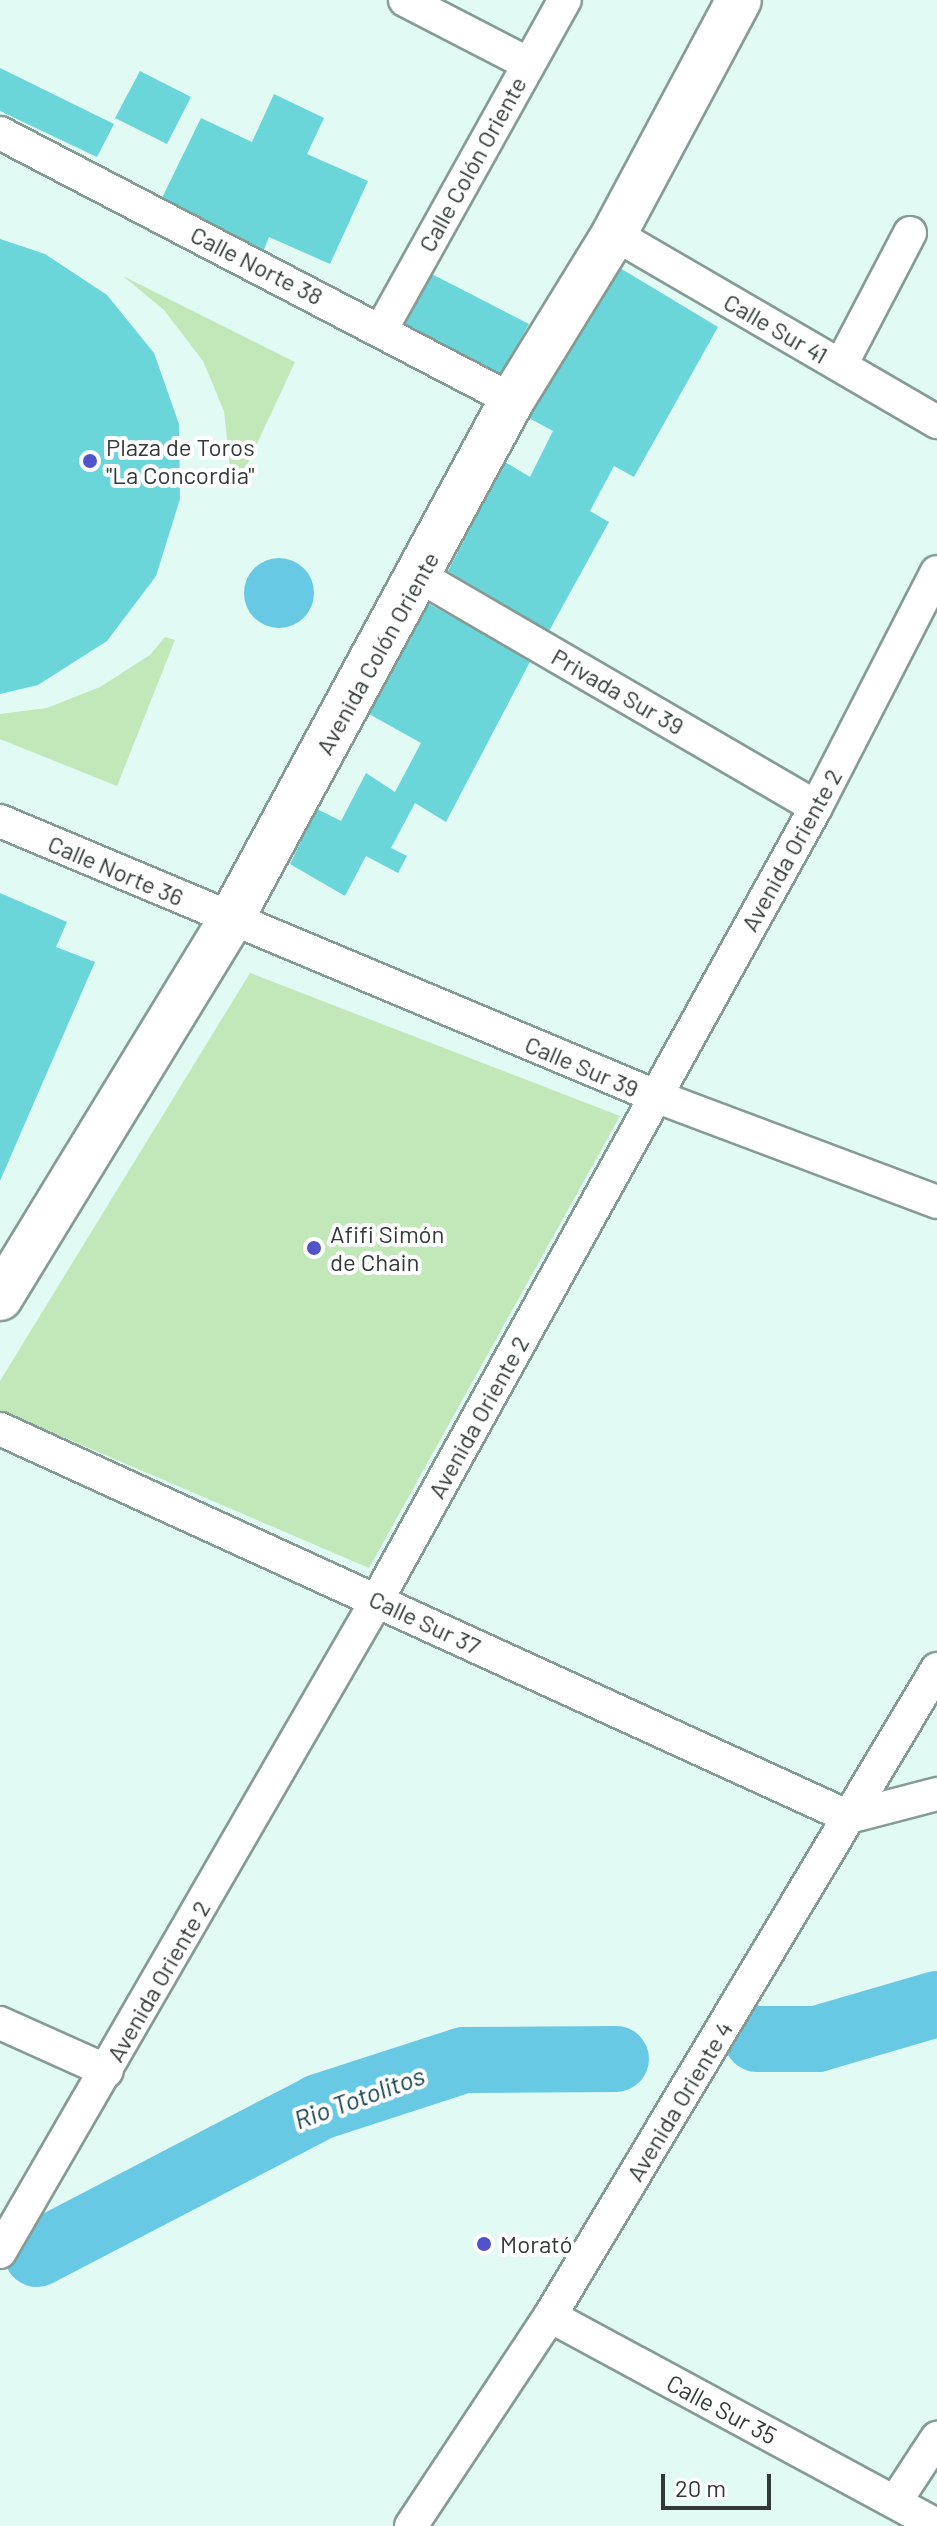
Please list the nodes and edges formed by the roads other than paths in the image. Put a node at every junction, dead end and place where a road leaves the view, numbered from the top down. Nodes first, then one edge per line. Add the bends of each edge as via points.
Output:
1 (405, 0) edge
2 (565, 0) edge
3 (739, 0) edge
4 (527, 63) junction
5 (0, 133) edge
6 (910, 233) dead end
7 (614, 234) junction
8 (381, 330) junction
9 (841, 365) junction
10 (512, 400) junction
11 (937, 422) edge
12 (937, 572) edge
13 (419, 576) junction
14 (816, 807) junction
15 (0, 821) edge
16 (231, 919) junction
17 (655, 1096) junction
18 (937, 1202) edge
19 (0, 1298) edge
20 (0, 1429) edge
21 (377, 1600) junction
22 (937, 1669) edge
23 (937, 1794) edge
24 (849, 1817) junction
25 (0, 2023) edge
26 (107, 2071) junction
27 (0, 2252) edge
28 (550, 2316) junction
29 (937, 2438) edge
30 (895, 2502) junction
31 (937, 2525) edge
32 (411, 2526) edge

1 - 4 street
2 - 4 street, Calle Colón Oriente
3 - 7 street, Avenida Colón Oriente
4 - 8 street, Calle Colón Oriente
5 - 8 street, Calle Norte 38
6 - 9 street
7 - 9 street, Calle Sur 41
7 - 10 street, Avenida Colón Oriente
8 - 10 street, Calle Norte 38
9 - 11 street, Calle Sur 41
10 - 13 street, Avenida Colón Oriente
12 - 14 street, Avenida Oriente 2
13 - 14 street, Privada Sur 39
13 - 16 street, Avenida Colón Oriente
14 - 17 street, Avenida Oriente 2
15 - 16 street, Calle Norte 36
16 - 17 street, Calle Sur 39
16 - 19 street, Avenida Colón Oriente
17 - 18 street, Calle Sur 39
17 - 21 street, Avenida Oriente 2
20 - 21 street, Calle Sur 37
21 - 24 street, Calle Sur 37
21 - 26 street, Avenida Oriente 2
22 - 24 street, Avenida Oriente 4
23 - 24 street
24 - 28 street, Avenida Oriente 4
25 - 26 street
26 - 27 street, Avenida Oriente 2
28 - 30 street, Calle Sur 35
28 - 32 street, Avenida Oriente 4
29 - 30 street
30 - 31 street, Calle Sur 35

